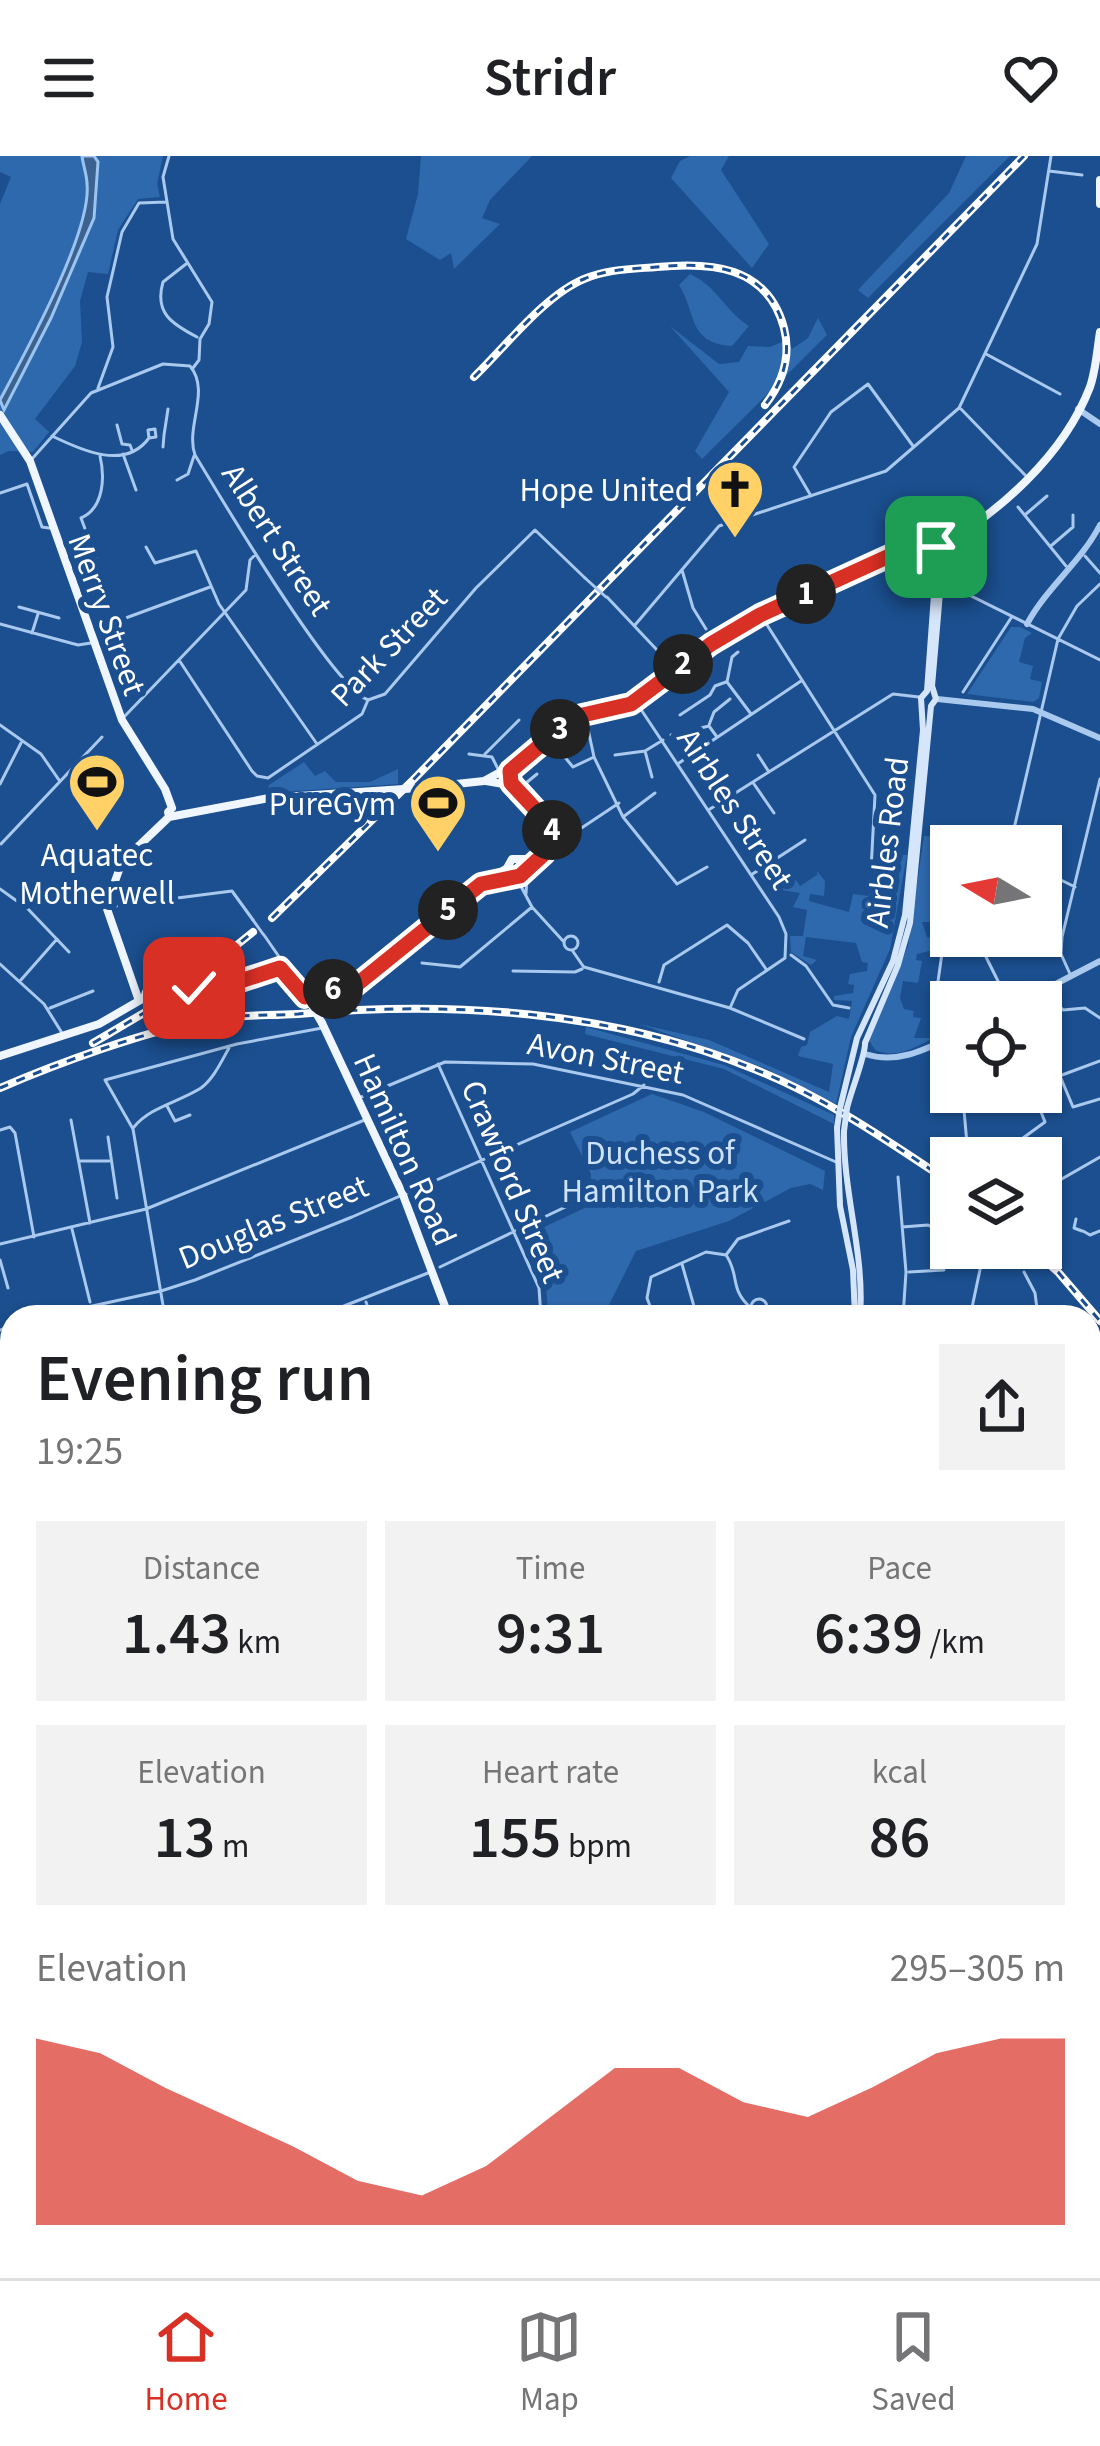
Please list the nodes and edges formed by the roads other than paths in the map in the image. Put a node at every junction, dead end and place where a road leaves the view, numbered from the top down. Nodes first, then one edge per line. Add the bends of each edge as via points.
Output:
1 (169, 156) edge
2 (1051, 156) edge
3 (1073, 164) dead end
4 (1047, 171) junction
5 (1072, 174) junction
6 (1082, 175) dead end
7 (1100, 185) edge
8 (166, 202) junction
9 (1100, 204) edge
10 (187, 263) junction
11 (1100, 332) edge
12 (200, 339) junction
13 (984, 353) junction
14 (193, 368) junction
15 (99, 390) junction
16 (1060, 394) dead end
17 (959, 408) junction
18 (168, 409) dead end
19 (1078, 409) junction
20 (0, 415) edge
21 (1100, 424) edge
22 (117, 425) dead end
23 (164, 435) junction
24 (52, 436) junction
25 (163, 447) dead end
26 (914, 447) junction
27 (133, 452) junction
28 (123, 454) junction
29 (195, 455) junction
30 (100, 456) junction
31 (30, 461) junction
32 (1029, 478) junction
33 (176, 480) dead end
34 (136, 490) dead end
35 (0, 493) edge
36 (811, 496) junction
37 (1047, 496) dead end
38 (1018, 507) dead end
39 (1073, 514) dead end
40 (1024, 516) junction
41 (1100, 525) edge
42 (51, 528) junction
43 (146, 547) dead end
44 (1050, 547) junction
45 (932, 551) junction
46 (256, 554) junction
47 (1082, 554) junction
48 (97, 561) dead end
49 (682, 569) junction
50 (1068, 569) junction
51 (1100, 573) edge
52 (941, 581) junction
53 (1100, 584) edge
54 (210, 586) junction
55 (19, 607) dead end
56 (38, 612) junction
57 (225, 612) junction
58 (760, 615) junction
59 (1012, 616) junction
60 (59, 618) dead end
61 (123, 619) dead end
62 (0, 622) edge
63 (1027, 624) junction
64 (634, 625) junction
65 (706, 629) dead end
66 (32, 633) junction
67 (1058, 639) junction
68 (92, 642) junction
69 (739, 652) dead end
70 (179, 660) junction
71 (1100, 660) edge
72 (675, 670) junction
73 (802, 680) junction
74 (727, 682) junction
75 (963, 692) dead end
76 (929, 698) junction
77 (730, 699) dead end
78 (368, 700) junction
79 (635, 700) junction
80 (1042, 711) junction
81 (585, 713) junction
82 (751, 714) junction
83 (680, 715) dead end
84 (122, 720) junction
85 (519, 720) dead end
86 (0, 725) edge
87 (709, 726) junction
88 (836, 731) junction
89 (671, 735) dead end
90 (103, 737) dead end
91 (717, 737) junction
92 (1100, 738) edge
93 (549, 739) junction
94 (23, 740) junction
95 (663, 740) junction
96 (318, 745) junction
97 (645, 751) junction
98 (469, 754) dead end
99 (484, 754) junction
100 (624, 754) junction
101 (615, 755) dead end
102 (758, 755) dead end
103 (594, 757) junction
104 (82, 758) junction
105 (626, 764) dead end
106 (679, 764) junction
107 (769, 772) junction
108 (537, 774) dead end
109 (652, 776) dead end
110 (504, 777) junction
111 (1100, 779) edge
112 (60, 781) junction
113 (722, 782) dead end
114 (753, 782) junction
115 (0, 784) edge
116 (98, 785) dead end
117 (655, 794) dead end
118 (731, 796) junction
119 (619, 803) junction
120 (708, 809) junction
121 (774, 812) dead end
122 (174, 813) junction
123 (623, 817) junction
124 (1015, 825) edge
125 (805, 840) dead end
126 (1, 844) edge
127 (541, 856) junction
128 (525, 864) junction
129 (707, 867) dead end
130 (872, 870) dead end
131 (512, 874) junction
132 (751, 875) junction
133 (1062, 880) edge
134 (1076, 887) junction
135 (0, 889) edge
136 (526, 896) junction
137 (112, 906) junction
138 (532, 907) junction
139 (58, 938) junction
140 (564, 942) junction
141 (572, 950) junction
142 (69, 952) dead end
143 (788, 954) junction
144 (1100, 961) edge
145 (422, 963) dead end
146 (0, 964) edge
147 (584, 968) junction
148 (1094, 969) edge
149 (513, 971) dead end
150 (767, 971) junction
151 (1071, 976) junction
152 (20, 981) junction
153 (1060, 981) edge
154 (658, 986) junction
155 (93, 991) dead end
156 (140, 993) junction
157 (312, 998) junction
158 (730, 1008) junction
159 (849, 1008) dead end
160 (1062, 1008) edge
161 (48, 1010) junction
162 (1100, 1018) edge
163 (322, 1025) junction
164 (63, 1036) junction
165 (804, 1039) dead end
166 (930, 1045) edge
167 (229, 1048) junction
168 (860, 1052) junction
169 (0, 1056) edge
170 (1100, 1061) edge
171 (438, 1064) junction
172 (1062, 1075) edge
173 (1062, 1081) edge
174 (644, 1085) junction
175 (359, 1097) junction
176 (1100, 1099) edge
177 (167, 1105) junction
178 (1042, 1113) edge
179 (190, 1115) dead end
180 (368, 1119) junction
181 (71, 1120) dead end
182 (133, 1129) junction
183 (0, 1130) edge
184 (107, 1137) dead end
185 (1024, 1137) edge
186 (1100, 1157) edge
187 (482, 1160) junction
188 (111, 1161) junction
189 (79, 1162) junction
190 (840, 1162) junction
191 (898, 1177) dead end
192 (1062, 1179) edge
193 (403, 1195) junction
194 (117, 1198) dead end
195 (580, 1200) dead end
196 (146, 1210) junction
197 (789, 1221) dead end
198 (90, 1223) junction
199 (930, 1226) edge
200 (902, 1227) junction
201 (72, 1228) junction
202 (1083, 1231) dead end
203 (1100, 1231) edge
204 (514, 1232) junction
205 (34, 1237) junction
206 (0, 1244) edge
207 (726, 1256) junction
208 (0, 1260) edge
209 (681, 1262) junction
210 (440, 1267) dead end
211 (980, 1269) edge
212 (906, 1272) junction
213 (1024, 1272) dead end
214 (428, 1273) dead end
215 (942, 1273) dead end
216 (8, 1288) dead end
217 (160, 1291) junction
218 (366, 1300) junction
219 (90, 1304) junction
220 (751, 1304) joint
221 (86, 1305) edge
222 (163, 1305) edge
223 (351, 1305) edge
224 (367, 1305) edge
225 (444, 1305) edge
226 (540, 1305) edge
227 (650, 1305) edge
228 (694, 1305) edge
229 (762, 1305) edge
230 (857, 1305) edge
231 (904, 1305) edge
232 (973, 1305) edge
233 (1038, 1305) edge

1 - 8 street
2 - 4 street
3 - 5 street
4 - 5 street
4 - 13 street via 1036,244
5 - 6 street
7 - 9 main road
8 - 10 street
8 - 15 street via 139,203 122,232 107,297 113,347
10 - 12 street via 212,302
10 - 12 street via 163,282 160,307
11 - 19 main road
12 - 14 street
13 - 16 street
13 - 17 street
14 - 15 street via 163,364
14 - 29 street
15 - 24 street
17 - 26 street
17 - 32 street
18 - 23 street
19 - 21 street
19 - 32 main road
20 - 31 main road, Merry Street
22 - 27 street
23 - 25 street
23 - 27 street
24 - 30 street
24 - 31 street
26 - 36 street via 886,472
26 - 36 street via 868,384 832,412 794,467
27 - 28 street
28 - 30 street
28 - 34 street
29 - 33 street
29 - 46 street, Albert Street
30 - 48 street via 105,477 94,508 81,518
31 - 42 main road, Merry Street
32 - 45 main road via 986,514 942,530
35 - 42 street via 27,484 42,527
36 - 49 street via 719,526
37 - 40 street
38 - 40 street
39 - 44 street via 1073,527
40 - 44 street
41 - 47 street
42 - 68 main road, Merry Street
43 - 54 street via 154,563 194,550
44 - 50 street
45 - 52 main road, Airbles Road
45 - 58 main road via 910,549
45 - 76 main road, Airbles Road
46 - 57 street via 249,584
46 - 78 street, Albert Street via 347,684
47 - 50 street
47 - 51 street
49 - 64 street
49 - 65 street
50 - 63 street
52 - 59 street
52 - 76 main road, Airbles Road
53 - 67 street
54 - 57 street
54 - 61 street
55 - 56 street
56 - 60 street
56 - 66 street
57 - 70 street
57 - 96 street
58 - 72 main road
58 - 73 street
59 - 63 street
59 - 75 street
62 - 66 street
63 - 67 street
64 - 72 street
64 - 78 street, Park Street, bridge via 536,530 385,694
66 - 68 street
67 - 71 street
67 - 80 street
68 - 84 main road, Merry Street
69 - 74 street
70 - 84 street
70 - 96 street, Park Street via 263,778
72 - 79 main road
73 - 82 street
73 - 88 street
74 - 82 street
74 - 83 street
76 - 80 street
76 - 88 street via 893,694
76 - 168 main road, Airbles Road via 905,916
77 - 87 street
78 - 96 street, Park Street via 362,714
79 - 81 main road
79 - 95 street, Airbles Street
80 - 92 street
80 - 124 street
81 - 93 main road
81 - 103 street
82 - 91 street
84 - 122 main road, Merry Street
85 - 99 street
86 - 94 street
87 - 89 street
87 - 91 street
88 - 107 street
88 - 130 street via 875,795
90 - 104 street
91 - 106 street
93 - 103 street via 573,767
93 - 110 main road
94 - 112 street
94 - 115 street
95 - 97 street
95 - 106 street, Airbles Street
97 - 100 street
97 - 109 street
98 - 99 street
99 - 110 street
100 - 101 street
100 - 105 street
102 - 107 street
103 - 119 street
104 - 112 street
104 - 116 street
106 - 120 street, Airbles Street
107 - 114 street
108 - 119 street via 526,783 571,835
110 - 122 main road, bridge
110 - 127 main road via 550,825
111 - 134 street
112 - 126 street
113 - 118 street
114 - 118 street
114 - 121 street
117 - 123 street
118 - 120 street
119 - 123 street
120 - 132 street, Airbles Street
122 - 137 main road via 122,862
123 - 129 street via 677,884
125 - 132 street
127 - 128 main road
127 - 136 street
128 - 131 main road
128 - 131 main road via 512,859
131 - 136 street
131 - 157 main road via 481,884 355,986
132 - 143 street, Airbles Street via 779,917
133 - 134 street
134 - 151 street via 1061,954
135 - 139 street
136 - 138 street
137 - 156 main road
137 - 157 street, bridge via 232,891
138 - 140 street
138 - 145 street via 460,967
139 - 142 street
139 - 152 street
140 - 141 street
140 - 141 street via 576,938
141 - 147 street
143 - 150 street
143 - 159 street via 833,1005
144 - 148 street
146 - 152 street
147 - 149 street
147 - 154 street
148 - 151 street
150 - 154 street via 727,925 664,965
150 - 158 street via 738,990
151 - 153 street
152 - 161 street
154 - 158 street
155 - 161 street
156 - 157 main road, bridge via 225,986 280,968
156 - 164 main road via 117,1016
157 - 163 main road, Hamilton Road, bridge
158 - 165 street
160 - 162 street
161 - 164 street
163 - 167 street
163 - 175 main road, Hamilton Road
164 - 169 main road
166 - 168 street via 901,1058
167 - 177 street via 208,1081
167 - 182 street via 105,1080
168 - 190 main road, Airbles Road, bridge via 843,1108
170 - 172 street
171 - 174 street, Avon Street via 533,1064
171 - 175 street, Avon Street
171 - 187 street, Crawford Street
173 - 176 street via 1073,1107
174 - 187 street, Douglas Street
174 - 190 street, Avon Street
175 - 180 main road, Hamilton Road
177 - 179 street via 175,1121
177 - 182 street
178 - 185 street via 1045,1122
180 - 193 main road, Hamilton Road
180 - 196 street
181 - 189 street
182 - 196 street
183 - 205 street via 15,1133
184 - 188 street
186 - 192 street
187 - 193 street, Douglas Street
187 - 204 street, Crawford Street
188 - 189 street
188 - 194 street
189 - 198 street
190 - 230 main road, Airbles Road via 839,1207
191 - 200 street
193 - 217 street, Douglas Street
193 - 225 main road, Hamilton Road
195 - 204 street
196 - 198 street
196 - 217 street
197 - 207 street via 738,1239
198 - 201 street
199 - 200 street
200 - 212 street
201 - 205 street
201 - 219 street
202 - 203 street
204 - 210 street
204 - 226 street, Crawford Street
205 - 206 street
207 - 209 street via 706,1252
207 - 220 street via 738,1294
208 - 216 street
209 - 227 street via 650,1277
209 - 228 street
211 - 232 street
212 - 215 street
212 - 231 street
213 - 233 street
214 - 218 street
217 - 219 street, Douglas Street
217 - 222 street
218 - 223 street
218 - 224 street
219 - 221 street, Douglas Street
220 - 229 street

